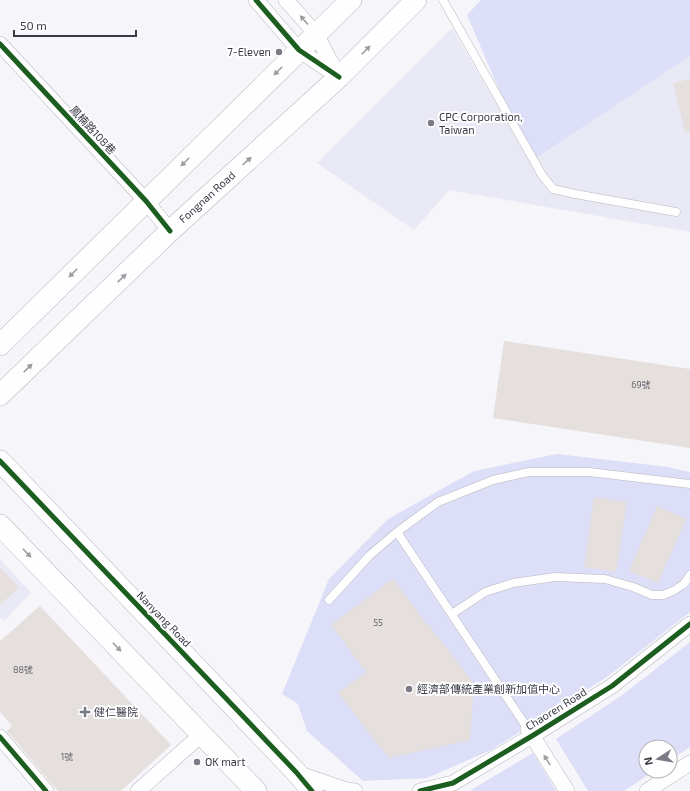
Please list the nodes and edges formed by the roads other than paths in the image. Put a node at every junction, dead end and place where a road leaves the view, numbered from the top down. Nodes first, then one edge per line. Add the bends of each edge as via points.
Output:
1 (256, 0) edge
2 (286, 0) edge
3 (351, 0) edge
4 (416, 0) edge
5 (443, 0) edge
6 (316, 34) junction
7 (0, 44) edge
8 (299, 50) junction
9 (339, 77) junction
10 (146, 201) junction
11 (676, 212) dead end
12 (170, 231) junction
13 (0, 345) edge
14 (0, 395) edge
15 (0, 461) edge
16 (690, 484) edge
17 (0, 525) edge
18 (397, 532) junction
19 (690, 575) edge
20 (329, 600) dead end
21 (452, 614) junction
22 (690, 624) edge
23 (530, 732) junction
24 (202, 734) junction
25 (0, 737) edge
26 (690, 763) edge
27 (296, 772) junction
28 (450, 787) edge
29 (46, 791) edge
30 (138, 791) edge
31 (256, 791) edge
32 (312, 791) edge
33 (355, 791) edge
34 (420, 791) edge
35 (567, 791) edge
36 (646, 791) edge

1 - 8 street
6 -> 2 street
3 - 6 main road
9 -> 4 main road, Fongnan Road
5 - 11 lane via 542,175 553,189
6 - 8 main road
6 - 9 street
7 - 10 street, 鳳楠路108巷
8 - 9 street
8 -> 10 main road
12 -> 9 main road, Fongnan Road
10 - 12 street, 鳳楠路108巷
10 -> 13 main road
14 -> 12 main road, Fongnan Road
15 - 27 main road, Nanyang Road
16 - 18 lane via 589,472 529,472 493,480 438,502
17 -> 24 main road
18 - 20 lane via 370,556
18 - 21 lane
19 - 21 lane via 684,584 673,591 652,595 605,579 555,577 513,583 485,592
21 - 23 lane
22 - 23 street, Chaoren Road via 612,686
23 - 28 street, Chaoren Road
35 -> 23 street
24 - 30 street
24 - 31 main road
25 - 29 street
26 - 36 street
27 - 32 main road, Nanyang Road
27 - 33 street
28 - 34 street, Chaoren Road

